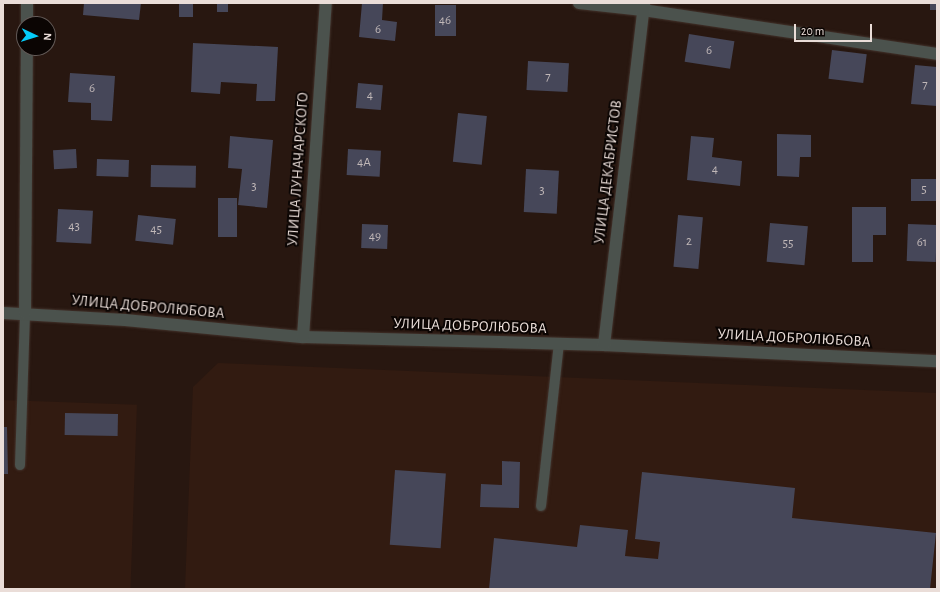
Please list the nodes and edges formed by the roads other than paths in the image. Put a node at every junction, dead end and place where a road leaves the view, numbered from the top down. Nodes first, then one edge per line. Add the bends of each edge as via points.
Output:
1 (27, 3) edge
2 (326, 3) edge
3 (579, 3) edge
4 (643, 6) edge
5 (27, 16) edge
6 (937, 54) edge
7 (27, 56) edge
8 (3, 313) edge
9 (25, 313) junction
10 (303, 337) junction
11 (559, 344) junction
12 (604, 345) junction
13 (937, 361) edge
14 (20, 465) dead end
15 (541, 506) dead end

1 - 5 street
2 - 10 street, УЛИЦА ЛУНАЧАРСКОГО
3 - 4 street
4 - 6 street
4 - 12 street, УЛИЦА ДЕКАБРИСТОВ
7 - 9 street
8 - 9 street, УЛИЦА ДОБРОЛЮБОВА
9 - 10 street, УЛИЦА ДОБРОЛЮБОВА
9 - 14 lane
10 - 11 street, УЛИЦА ДОБРОЛЮБОВА
11 - 12 street, УЛИЦА ДОБРОЛЮБОВА
11 - 15 lane
12 - 13 street, УЛИЦА ДОБРОЛЮБОВА

